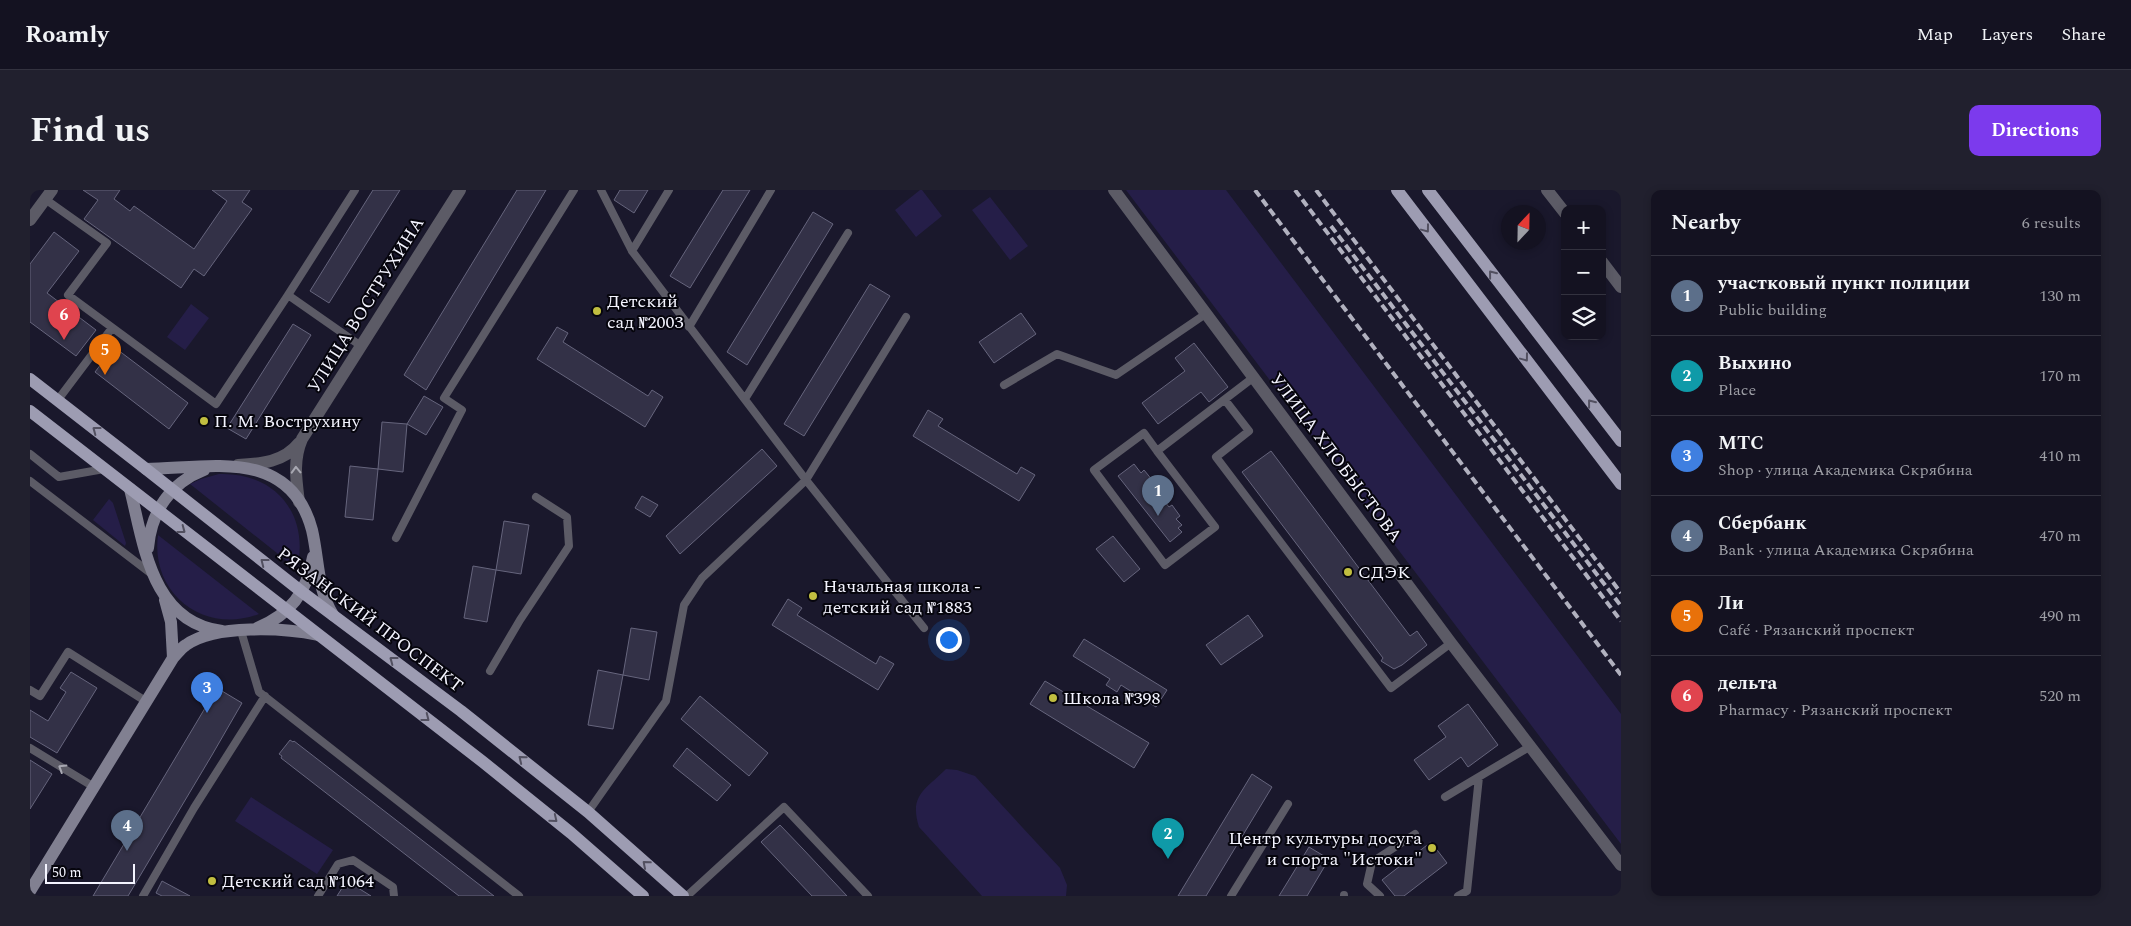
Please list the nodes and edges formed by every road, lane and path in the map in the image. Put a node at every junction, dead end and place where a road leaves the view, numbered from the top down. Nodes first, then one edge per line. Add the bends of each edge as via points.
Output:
1 (355, 190) edge
2 (460, 190) edge
3 (574, 190) edge
4 (601, 190) edge
5 (669, 190) edge
6 (772, 190) edge
7 (1114, 190) edge
8 (1396, 190) edge
9 (1428, 190) edge
10 (1547, 190) edge
11 (48, 195) edge
12 (1561, 208) edge
13 (30, 220) edge
14 (848, 233) dead end
15 (632, 251) junction
16 (1606, 267) edge
17 (1621, 286) edge
18 (288, 295) junction
19 (1207, 313) junction
20 (906, 317) dead end
21 (689, 327) junction
22 (112, 328) junction
23 (361, 346) junction
24 (1254, 377) junction
25 (30, 380) edge
26 (1004, 385) dead end
27 (745, 399) junction
28 (58, 400) junction
29 (1224, 400) junction
30 (30, 411) edge
31 (302, 439) junction
32 (1621, 441) edge
33 (1157, 450) junction
34 (30, 454) edge
35 (225, 465) junction
36 (104, 469) junction
37 (146, 469) junction
38 (806, 480) junction
39 (30, 481) edge
40 (1621, 484) edge
41 (130, 489) junction
42 (173, 490) junction
43 (536, 497) dead end
44 (298, 502) junction
45 (157, 511) junction
46 (396, 538) dead end
47 (314, 544) junction
48 (148, 557) junction
49 (153, 575) junction
50 (302, 592) junction
51 (163, 595) junction
52 (287, 610) junction
53 (335, 617) junction
54 (924, 628) dead end
55 (240, 631) junction
56 (318, 635) junction
57 (1451, 643) junction
58 (173, 658) junction
59 (490, 671) dead end
60 (30, 690) edge
61 (265, 696) junction
62 (147, 702) junction
63 (1529, 746) junction
64 (30, 748) edge
65 (1479, 777) junction
66 (94, 787) junction
67 (1445, 796) dead end
68 (1288, 804) dead end
69 (588, 812) junction
70 (1415, 834) dead end
71 (1621, 865) edge
72 (31, 889) edge
73 (143, 896) edge
74 (318, 896) edge
75 (394, 896) edge
76 (519, 896) edge
77 (643, 896) edge
78 (685, 896) edge
79 (868, 896) edge
80 (1231, 896) edge
81 (1380, 896) edge
82 (1458, 896) edge

1 - 18 lane
2 - 23 street, УЛИЦА ВОСТРУХИНА
3 - 46 lane via 444,398 462,410
4 - 15 lane
5 - 15 lane
6 - 21 lane
7 - 19 street, УЛИЦА ХЛОБЫСТОВА
8 -> 40 main road
32 -> 9 main road
10 - 12 street
11 - 13 street
11 - 22 lane via 107,243 68,295
14 - 27 lane
15 - 21 lane
16 - 17 street
18 - 22 lane via 216,404
18 - 23 lane
19 - 24 street, УЛИЦА ХЛОБЫСТОВА
19 - 26 lane via 1116,375 1057,354
20 - 38 lane
21 - 27 lane
22 - 28 lane
23 - 31 street, УЛИЦА ВОСТРУХИНА
24 - 29 lane
24 - 57 street, УЛИЦА ХЛОБЫСТОВА
25 - 28 main road, РЯЗАНСКИЙ ПРОСПЕКТ
27 - 38 lane
37 -> 28 main road, РЯЗАНСКИЙ ПРОСПЕКТ
29 - 33 lane
29 - 57 lane via 1248,432 1216,457 1392,688
30 - 36 main road
31 - 35 street, УЛИЦА ВОСТРУХИНА via 279,459
44 -> 31 street, УЛИЦА ВОСТРУХИНА via 295,467
33 - 33 lane via 1215,527 1165,565 1094,470 1144,433
34 - 36 lane via 59,477
35 - 37 main road
35 - 42 main road via 189,477
35 - 44 main road via 272,476
36 - 41 main road
37 - 42 main road, РЯЗАНСКИЙ ПРОСПЕКТ
38 - 54 lane
38 - 69 lane via 702,578 684,605 666,702
39 - 49 lane
41 - 45 main road
41 - 48 main road
42 - 45 main road
50 -> 42 main road, РЯЗАНСКИЙ ПРОСПЕКТ
43 - 59 lane via 567,517 569,546
44 - 47 main road via 312,531
45 - 48 main road via 151,528
45 -> 52 main road
47 - 50 main road via 311,570
47 - 53 main road via 320,587
48 - 49 main road
49 - 51 main road
50 - 52 main road
50 - 53 main road, РЯЗАНСКИЙ ПРОСПЕКТ
51 - 55 main road via 178,611 205,627
51 - 58 main road via 171,622
52 - 55 main road via 267,624
52 - 56 main road
69 -> 53 main road, РЯЗАНСКИЙ ПРОСПЕКТ
55 - 56 main road via 284,629
55 - 58 main road via 198,638
55 - 61 lane via 259,692
56 -> 77 main road via 564,827
57 - 63 street, УЛИЦА ХЛОБЫСТОВА
58 - 62 main road
60 - 62 lane via 40,696 68,652
61 - 73 lane
61 - 76 lane
62 - 66 main road
63 - 65 lane
63 - 71 street, УЛИЦА ХЛОБЫСТОВА
66 -> 64 lane
65 - 67 lane
65 - 82 lane via 1467,891
66 - 72 main road
68 - 80 lane
78 -> 69 main road, РЯЗАНСКИЙ ПРОСПЕКТ
70 - 81 lane via 1372,862 1367,884
74 - 75 lane via 338,864 353,860 393,887
78 - 79 lane via 784,807

